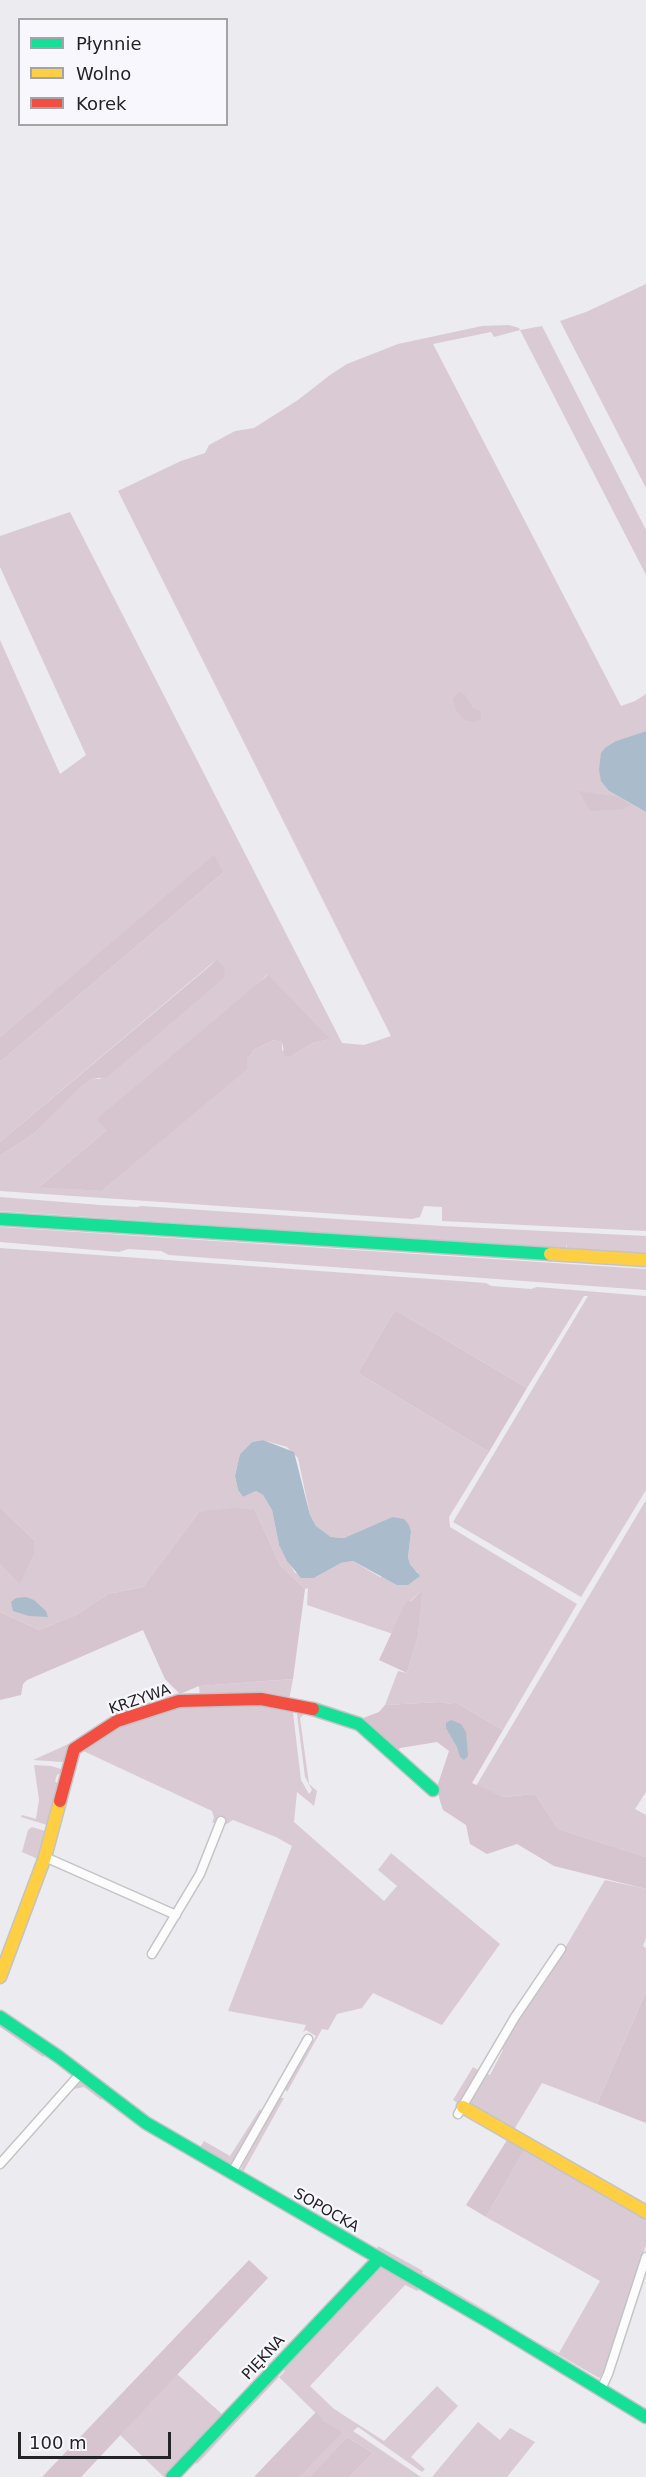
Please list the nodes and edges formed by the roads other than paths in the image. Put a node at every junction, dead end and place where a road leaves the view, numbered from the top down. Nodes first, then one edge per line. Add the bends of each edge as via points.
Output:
1 (0, 1219) edge
2 (646, 1260) edge
3 (433, 1790) dead end
4 (221, 1821) dead end
5 (45, 1857) junction
6 (176, 1915) junction
7 (561, 1949) dead end
8 (152, 1954) dead end
9 (0, 1977) edge
10 (0, 2017) edge
11 (308, 2039) dead end
12 (81, 2073) junction
13 (460, 2110) joint
14 (0, 2164) edge
15 (231, 2174) junction
16 (646, 2212) edge
17 (646, 2257) edge
18 (379, 2259) junction
19 (601, 2389) junction
20 (646, 2417) edge
21 (172, 2477) edge

1 - 2 street
3 - 5 street, KRZYWA via 359,1724 316,1708 261,1699 179,1701 117,1721 74,1749
4 - 6 street via 200,1874
5 - 6 street
5 - 9 street, KRZYWA
6 - 8 street
7 - 13 street
10 - 12 street, SOPOCKA
11 - 15 street
12 - 14 street
12 - 15 street, SOPOCKA via 146,2123
13 - 16 street
15 - 18 street, SOPOCKA
17 - 19 street
18 - 19 street, SOPOCKA
18 - 21 street, PIĘKNA
19 - 20 street, SOPOCKA

